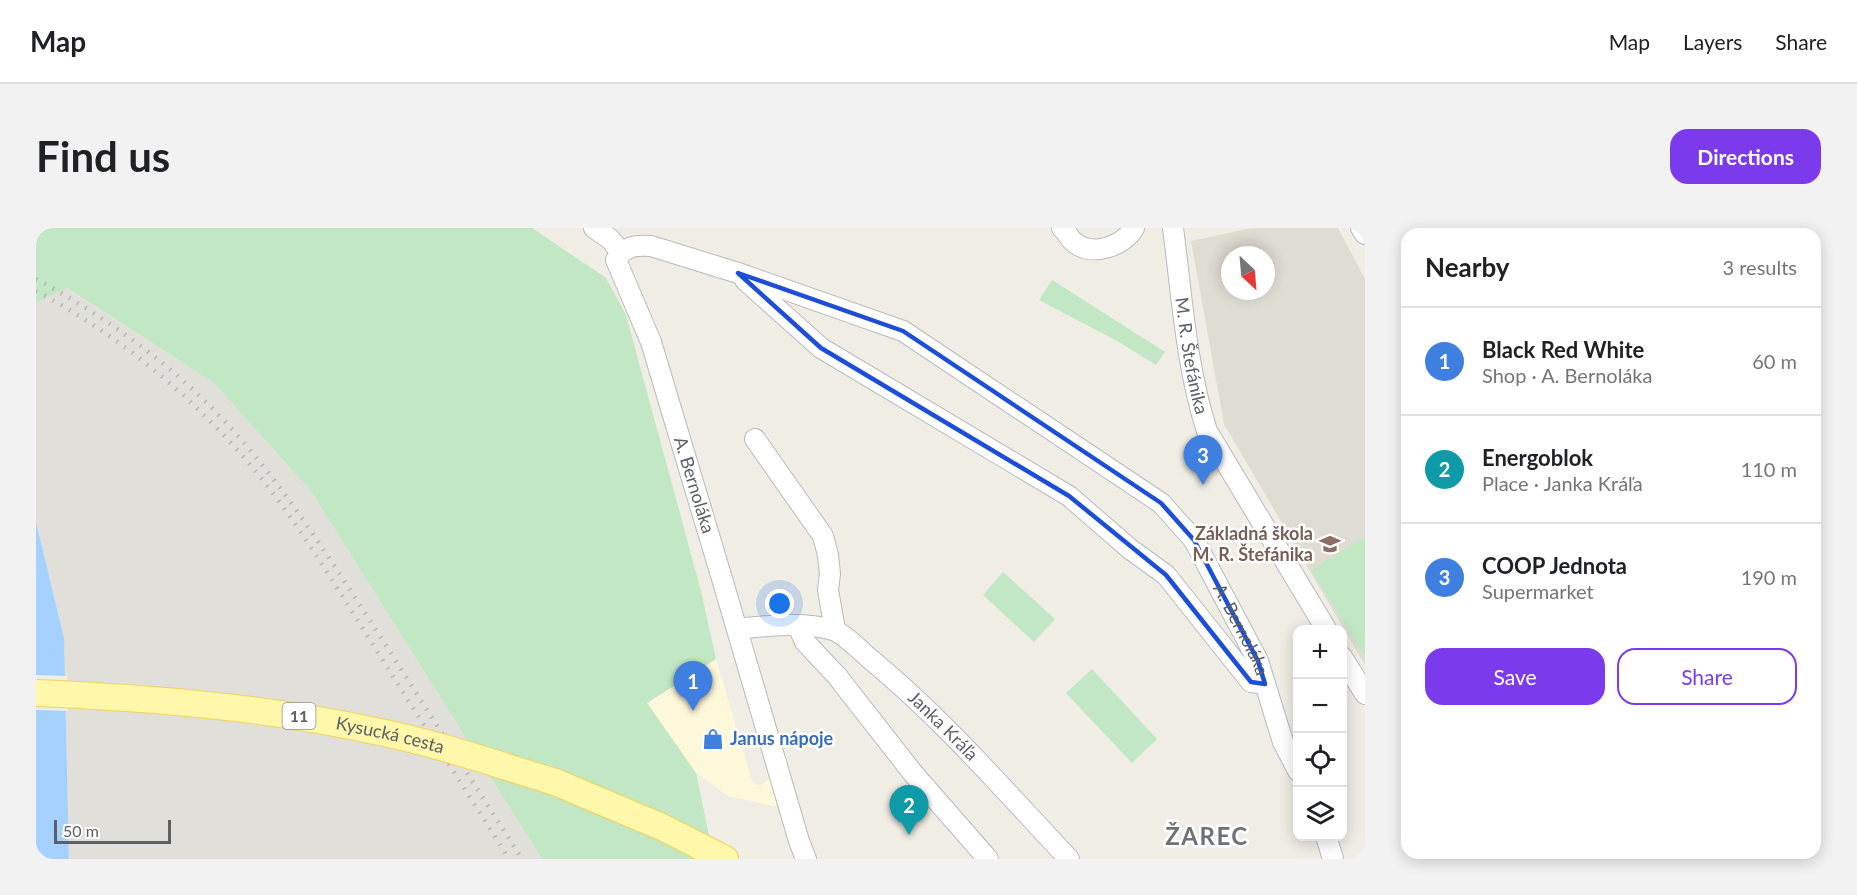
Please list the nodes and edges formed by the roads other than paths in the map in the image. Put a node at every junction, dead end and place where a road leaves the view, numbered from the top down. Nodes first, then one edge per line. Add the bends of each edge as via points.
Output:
1 (594, 228) edge
2 (1062, 228) edge
3 (1134, 228) edge
4 (1173, 228) edge
5 (1361, 228) edge
6 (1365, 234) edge
7 (621, 252) junction
8 (738, 273) junction
9 (755, 438) dead end
10 (1323, 625) edge
11 (798, 626) junction
12 (737, 628) junction
13 (835, 630) junction
14 (1347, 665) edge
15 (1265, 684) junction
16 (36, 693) edge
17 (1365, 694) edge
18 (1293, 761) edge
19 (1327, 841) edge
20 (798, 853) edge
21 (725, 859) edge
22 (988, 859) edge
23 (1069, 859) edge
24 (1333, 859) edge

1 - 7 street
2 - 3 street via 1074,243 1092,250 1116,245
4 - 10 street, M. R. Štefánika via 1192,372 1207,431
5 - 6 street
7 - 8 street, A. Bernoláka via 636,244 651,246
7 - 12 street, A. Bernoláka via 616,260 651,342
8 - 15 street, A. Bernoláka via 822,348 1069,496 1166,575 1251,682
8 - 15 street, A. Bernoláka via 903,331 1161,503 1194,540 1258,661
9 - 13 street via 823,536
11 - 12 street
11 - 13 street
11 - 22 street via 805,642
12 - 20 street, A. Bernoláka
13 - 23 street, Janka Kráľa via 931,713
14 - 17 street
15 - 18 street, A. Bernoláka
16 - 21 main road, Kysucká cesta / 11, bridge via 231,706 378,731 555,782 662,827
19 - 24 street

